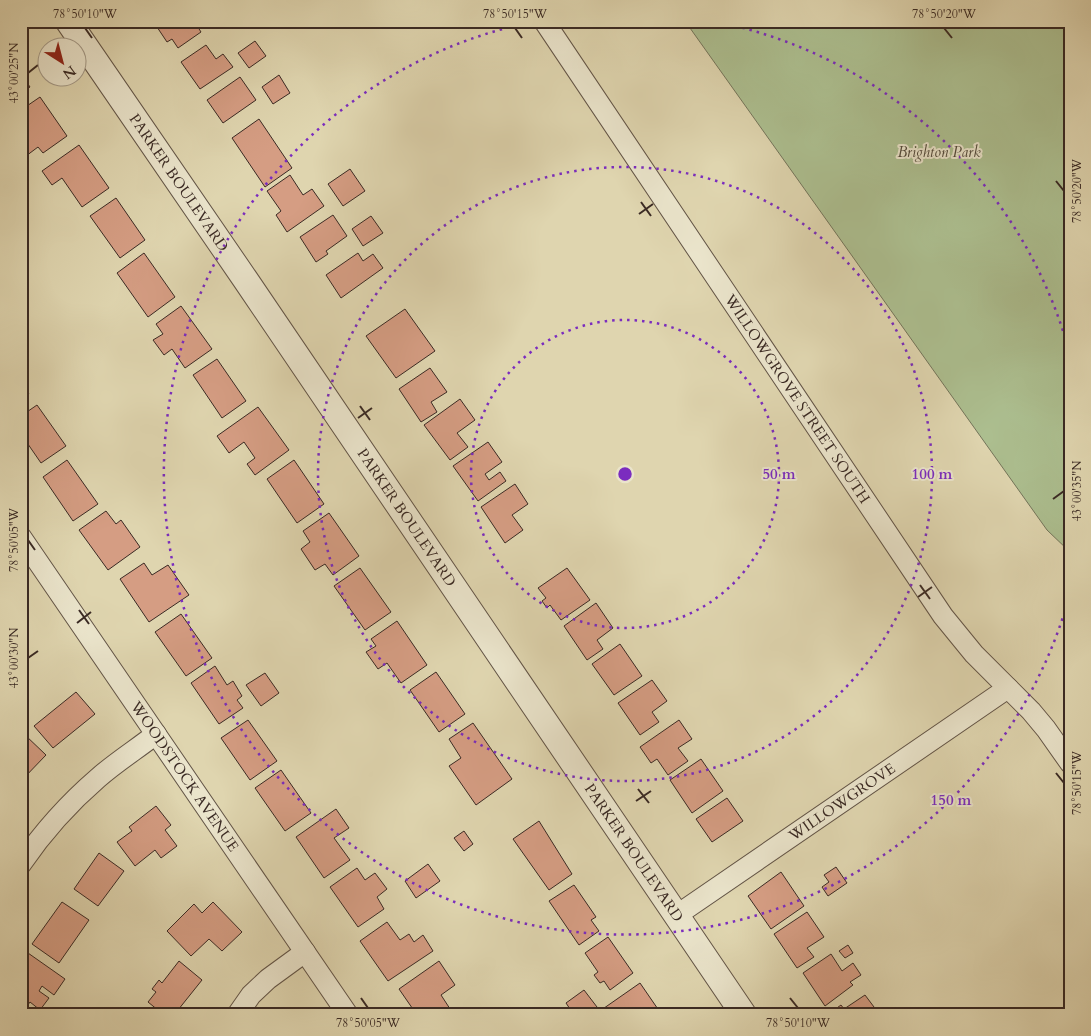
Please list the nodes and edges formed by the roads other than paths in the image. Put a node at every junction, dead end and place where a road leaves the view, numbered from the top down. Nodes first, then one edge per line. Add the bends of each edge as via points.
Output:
1 (68, 21) edge
2 (544, 21) edge
3 (21, 537) edge
4 (1008, 688) junction
5 (156, 734) junction
6 (1070, 763) edge
7 (21, 864) edge
8 (677, 915) junction
9 (305, 952) junction
10 (741, 1014) edge
11 (237, 1015) edge
12 (348, 1015) edge

1 - 8 street, PARKER BOULEVARD
2 - 4 street, WILLOWGROVE STREET SOUTH via 943,616
3 - 5 street, WOODSTOCK AVENUE
4 - 6 street, WILLOWGROVE STREET SOUTH via 1046,729
4 - 8 street, WILLOWGROVE
5 - 7 street via 99,777 68,806
5 - 9 street, WOODSTOCK AVENUE
8 - 10 street, PARKER BOULEVARD
9 - 11 street via 268,979
9 - 12 street, WOODSTOCK AVENUE

